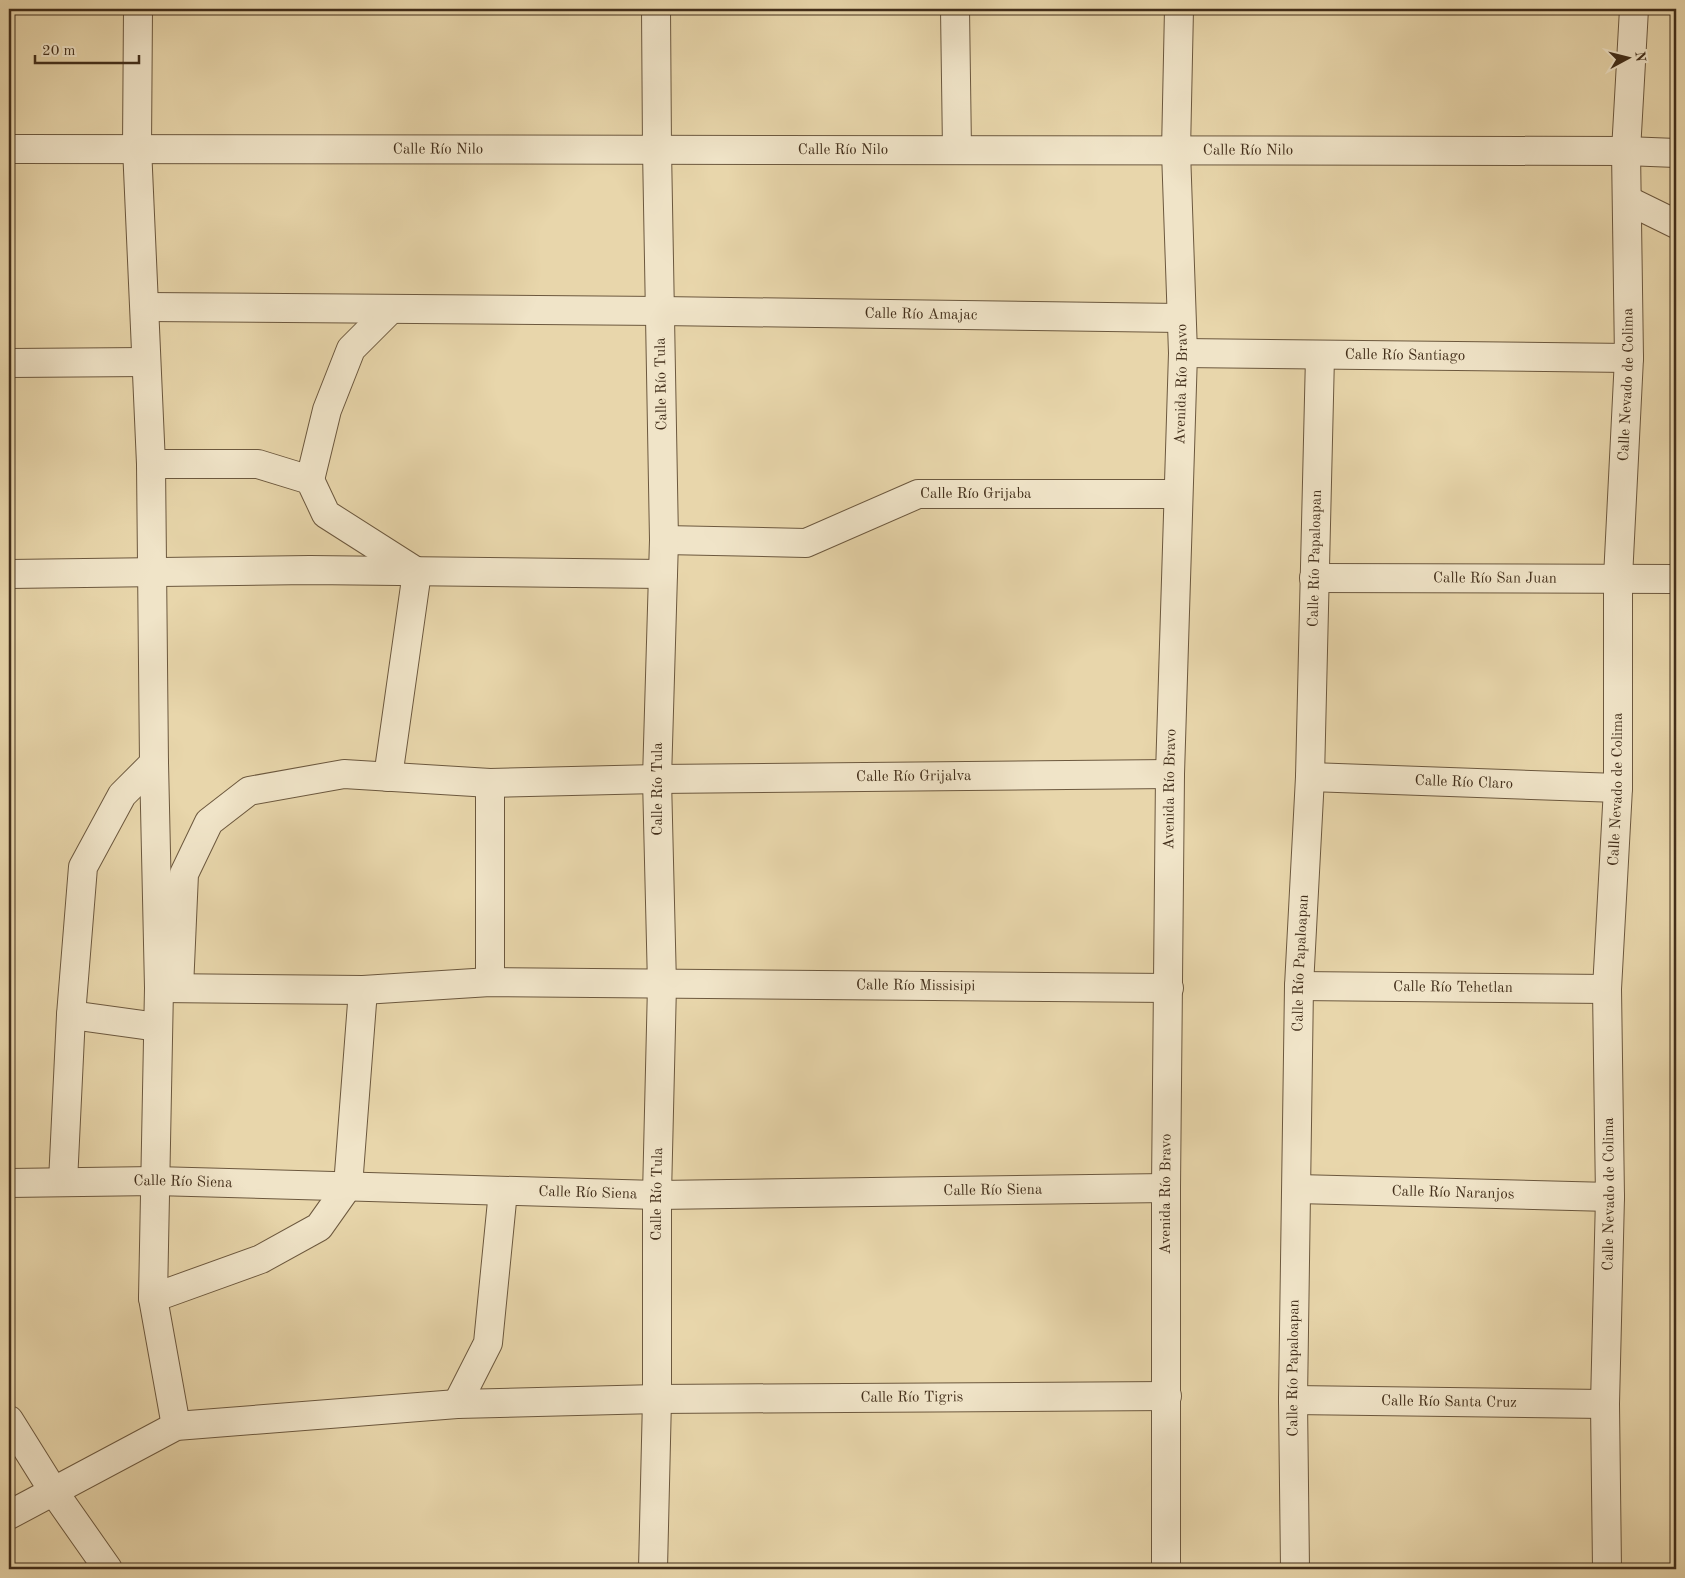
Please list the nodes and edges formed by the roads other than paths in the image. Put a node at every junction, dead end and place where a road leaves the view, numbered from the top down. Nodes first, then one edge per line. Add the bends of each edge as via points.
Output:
1 (138, 9) edge
2 (656, 9) edge
3 (956, 9) edge
4 (1179, 9) edge
5 (1634, 9) edge
6 (137, 147) junction
7 (9, 148) edge
8 (657, 149) junction
9 (957, 150) junction
10 (1176, 151) junction
11 (1626, 151) junction
12 (1676, 153) edge
13 (1627, 200) junction
14 (1676, 224) edge
15 (145, 308) junction
16 (391, 309) junction
17 (661, 311) junction
18 (1180, 318) junction
19 (1182, 354) junction
20 (1320, 356) junction
21 (1629, 358) junction
22 (146, 362) junction
23 (9, 363) edge
24 (151, 464) junction
25 (310, 480) junction
26 (1178, 494) junction
27 (664, 540) junction
28 (152, 571) junction
29 (417, 572) junction
30 (9, 574) edge
31 (663, 574) junction
32 (1314, 578) junction
33 (1618, 578) junction
34 (1676, 579) edge
35 (154, 763) junction
36 (1170, 774) junction
37 (388, 777) junction
38 (1310, 777) junction
39 (657, 779) junction
40 (490, 783) junction
41 (1618, 788) junction
42 (490, 982) junction
43 (662, 985) junction
44 (1299, 986) junction
45 (169, 988) junction
46 (1169, 988) junction
47 (1607, 988) junction
48 (363, 990) junction
49 (71, 1015) junction
50 (158, 1028) junction
51 (155, 1181) junction
52 (9, 1182) edge
53 (63, 1182) junction
54 (348, 1186) junction
55 (1166, 1188) junction
56 (1297, 1188) junction
57 (503, 1191) junction
58 (657, 1195) junction
59 (1610, 1197) junction
60 (153, 1298) junction
61 (1167, 1396) junction
62 (657, 1399) junction
63 (1293, 1400) junction
64 (457, 1404) junction
65 (1605, 1404) junction
66 (9, 1420) edge
67 (176, 1426) junction
68 (54, 1492) junction
69 (9, 1515) edge
70 (108, 1569) edge
71 (653, 1569) edge
72 (1166, 1569) edge
73 (1296, 1569) edge
74 (1607, 1569) edge

1 - 6 street
2 - 8 street, Calle Río Tula
3 - 9 street
4 - 10 street, Avenida Río Bravo
5 - 11 street, Calle Nevado de Colima
6 - 7 street, Calle Río Nilo
6 - 8 street, Calle Río Nilo
6 - 15 street
8 - 9 street, Calle Río Nilo
8 - 17 street, Calle Río Tula
9 - 10 street, Calle Río Nilo
10 - 11 street, Calle Río Nilo
10 - 18 street, Avenida Río Bravo
11 - 12 street, Calle Río Nilo
11 - 13 street, Calle Nevado de Colima
13 - 14 street
13 - 21 street, Calle Nevado de Colima
15 - 16 street, Calle Río Amajac
15 - 22 street
16 - 17 street, Calle Río Amajac
16 - 25 street via 351,349 327,410
17 - 18 street, Calle Río Amajac
17 - 27 street, Calle Río Tula
18 - 19 street, Avenida Río Bravo
19 - 20 street, Calle Río Santiago
19 - 26 street, Avenida Río Bravo
20 - 21 street, Calle Río Santiago
20 - 32 street, Calle Río Papaloapan
21 - 33 street, Calle Nevado de Colima
22 - 23 street
22 - 24 street
24 - 25 street via 258,464
24 - 28 street
25 - 29 street via 326,514
26 - 27 street, Calle Río Grijaba via 918,494 806,543
26 - 36 street, Avenida Río Bravo
27 - 31 street, Calle Río Tula
28 - 29 street
28 - 30 street
28 - 35 street
29 - 31 street
29 - 37 street
31 - 39 street, Calle Río Tula
32 - 33 street, Calle Río San Juan
32 - 38 street, Calle Río Papaloapan
33 - 34 street, Calle Río San Juan
33 - 41 street, Calle Nevado de Colima
35 - 45 street
35 - 49 street via 122,795 83,867
36 - 39 street, Calle Río Grijalva
36 - 46 street, Avenida Río Bravo
37 - 40 street, Calle Río Grijalva
37 - 45 street, Calle Río Grijalva via 344,774 249,791 208,822 184,874
38 - 41 street, Calle Río Claro
38 - 44 street, Calle Río Papaloapan
39 - 40 street, Calle Río Grijalva
39 - 43 street, Calle Río Tula
40 - 42 street
41 - 47 street, Calle Nevado de Colima
42 - 43 street, Calle Río Missisipi
42 - 48 street, Calle Río Missisipi
43 - 46 street, Calle Río Missisipi
43 - 58 street, Calle Río Tula
44 - 47 street, Calle Río Tehetlan
44 - 56 street, Calle Río Papaloapan
45 - 48 street, Calle Río Missisipi
45 - 50 street
46 - 55 street, Avenida Río Bravo
47 - 59 street, Calle Nevado de Colima
48 - 54 street
49 - 50 street
49 - 53 street
50 - 51 street
51 - 53 street, Calle Río Siena
51 - 54 street, Calle Río Siena
51 - 60 street
52 - 53 street, Calle Río Siena
54 - 57 street, Calle Río Siena
54 - 60 street via 319,1227 261,1259
55 - 58 street, Calle Río Siena
55 - 61 street, Avenida Río Bravo
56 - 59 street, Calle Río Naranjos
56 - 63 street, Calle Río Papaloapan
57 - 58 street, Calle Río Siena
57 - 64 street via 488,1343
58 - 62 street, Calle Río Tula
59 - 65 street, Calle Nevado de Colima
60 - 67 street
61 - 62 street, Calle Río Tigris
61 - 72 street, Avenida Río Bravo
62 - 64 street, Calle Río Tigris
62 - 71 street, Calle Río Tula
63 - 65 street, Calle Río Santa Cruz
63 - 73 street, Calle Río Papaloapan
64 - 67 street, Calle Río Tigris
65 - 74 street, Calle Nevado de Colima
66 - 68 street
67 - 68 street
68 - 69 street
68 - 70 street

